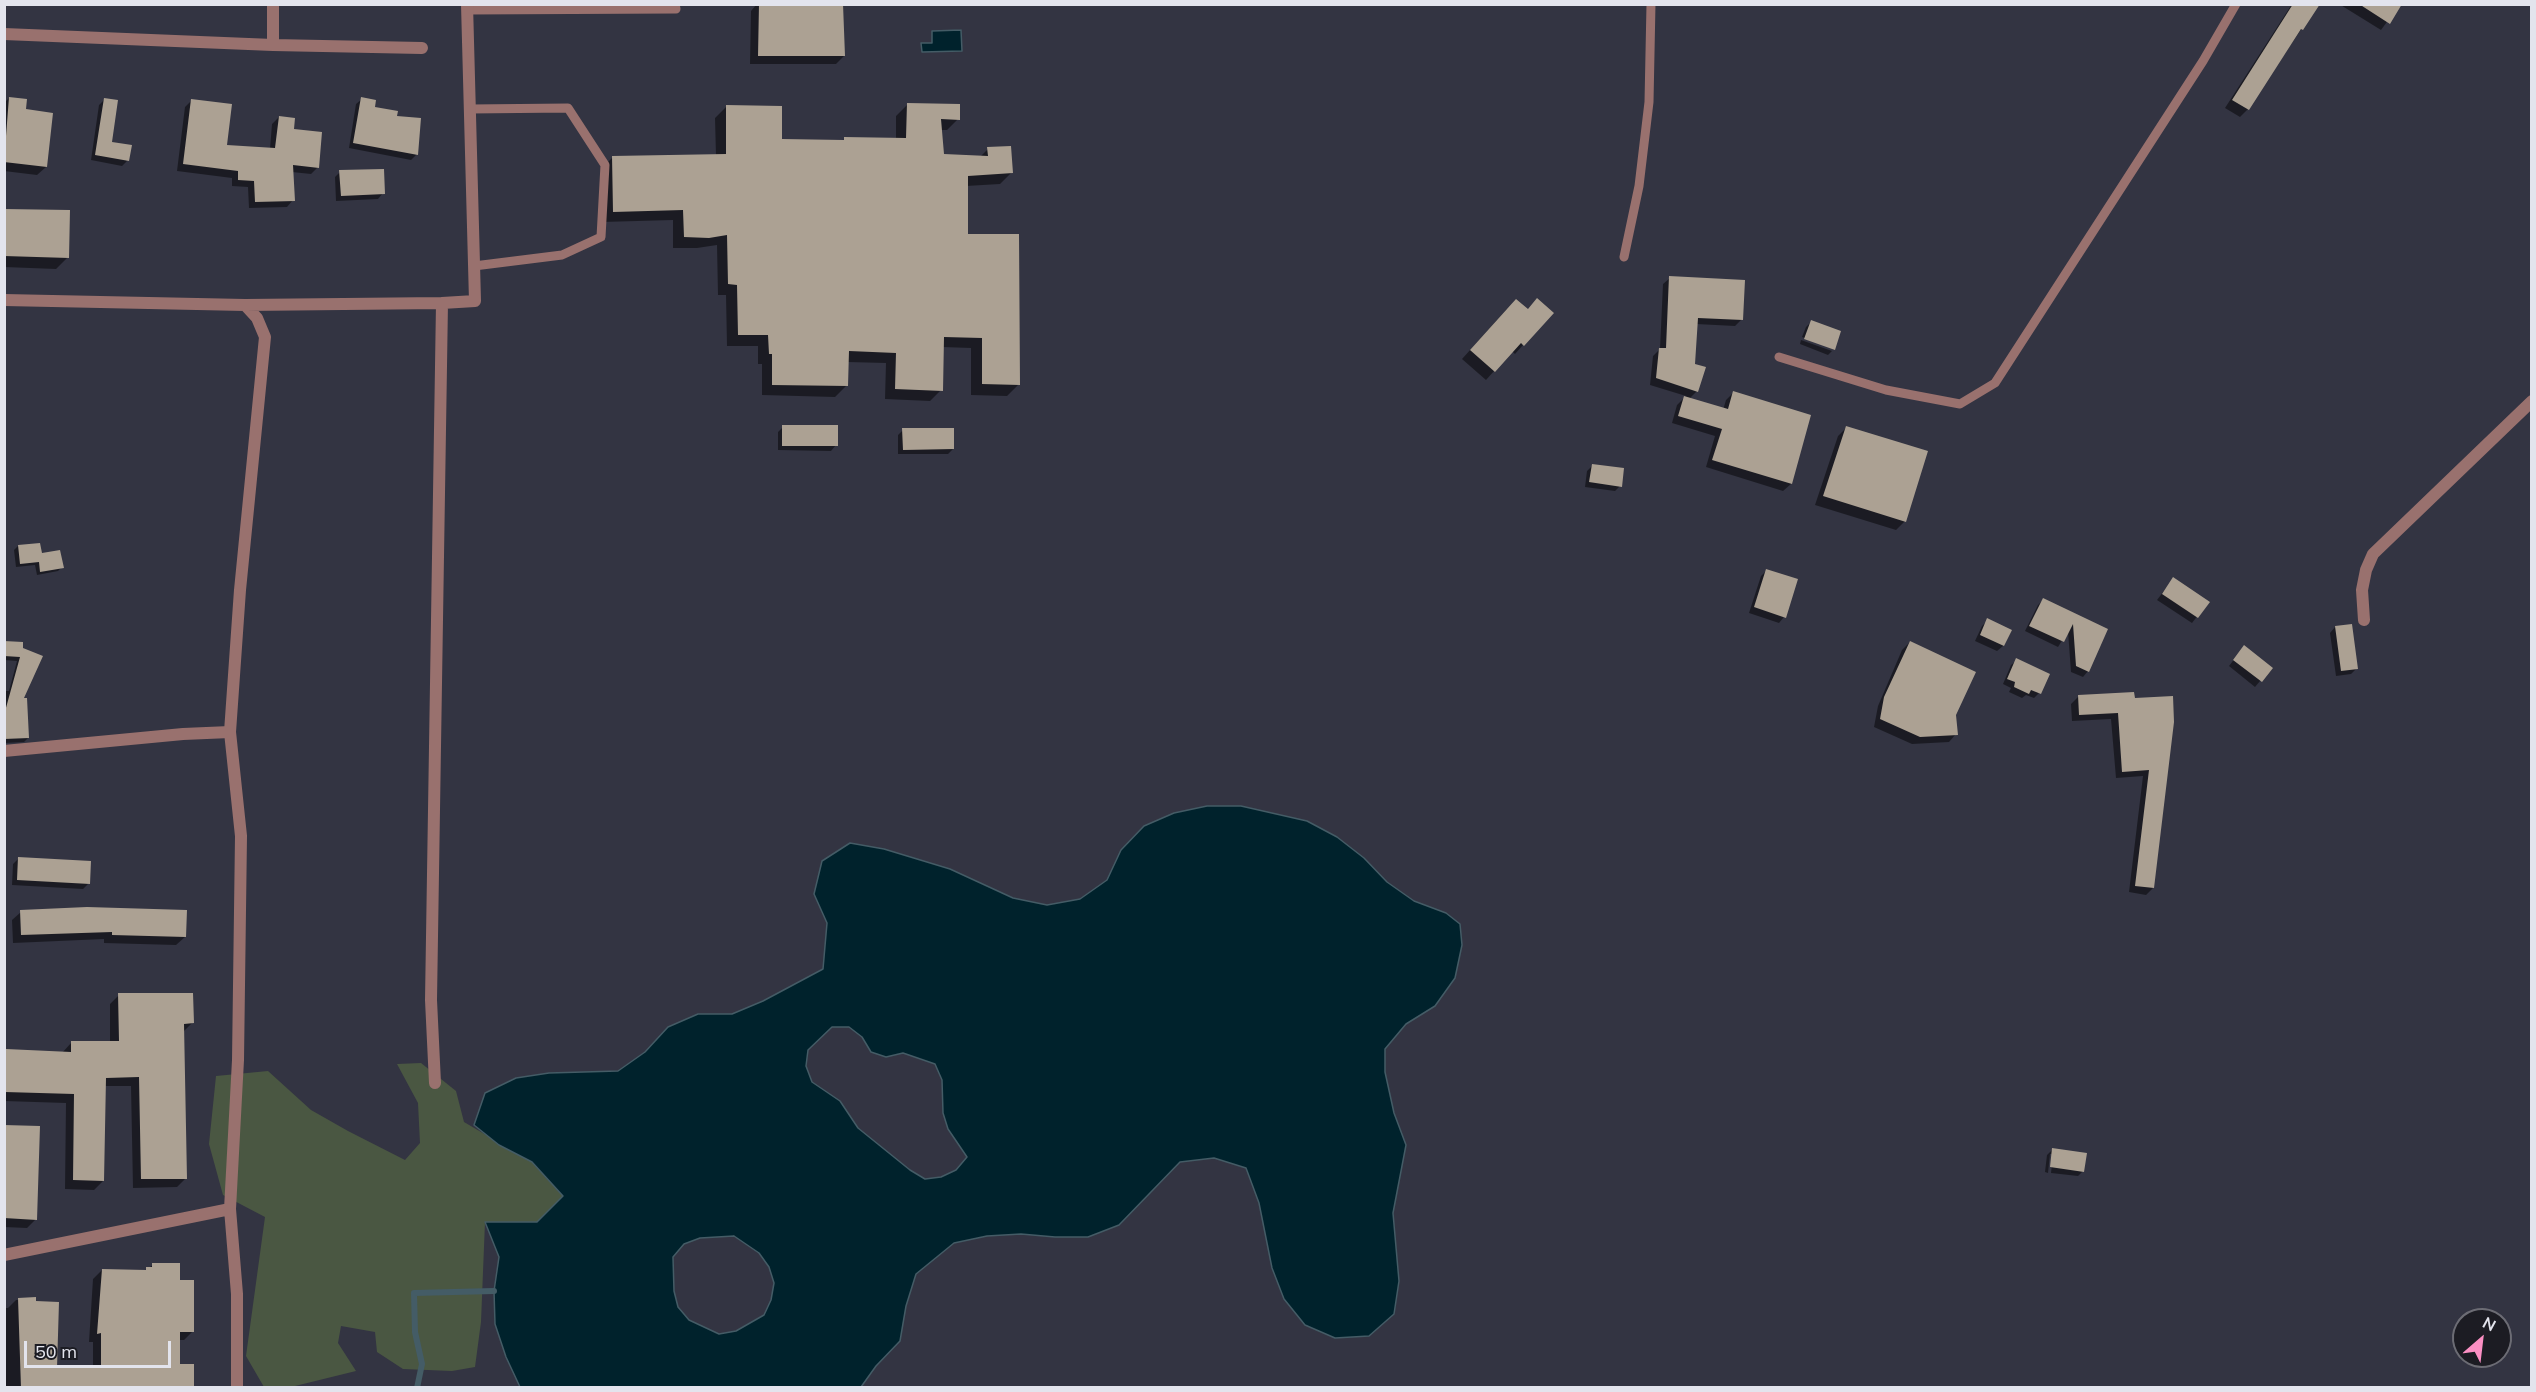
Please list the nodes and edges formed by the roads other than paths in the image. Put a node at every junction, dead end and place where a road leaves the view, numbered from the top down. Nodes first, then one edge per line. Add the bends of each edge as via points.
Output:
1 (273, 4) edge
2 (675, 4) edge
3 (1651, 4) edge
4 (2236, 4) edge
5 (467, 7) edge
6 (4, 34) edge
7 (273, 45) junction
8 (422, 48) dead end
9 (470, 109) junction
10 (1624, 257) dead end
11 (474, 266) junction
12 (4, 300) edge
13 (442, 303) junction
14 (245, 305) junction
15 (1779, 357) dead end
16 (2532, 401) edge
17 (2364, 620) dead end
18 (230, 732) junction
19 (4, 751) edge
20 (435, 1083) dead end
21 (230, 1209) junction
22 (4, 1256) edge
23 (237, 1388) edge

1 - 7 street
2 - 5 lane via 676,9
3 - 10 lane via 1649,102 1639,186
4 - 15 lane via 1995,383 1960,404 1886,390
5 - 9 street
6 - 7 street
7 - 8 street
9 - 11 street
9 - 11 lane via 568,108 606,165 601,237 562,255
11 - 13 street via 476,301
12 - 14 street
13 - 14 street
13 - 20 street via 431,1000
14 - 18 street via 257,318 265,336
16 - 17 street via 2373,554 2362,590
18 - 19 street
18 - 21 street via 241,836 238,1060
21 - 22 street
21 - 23 street via 237,1294

